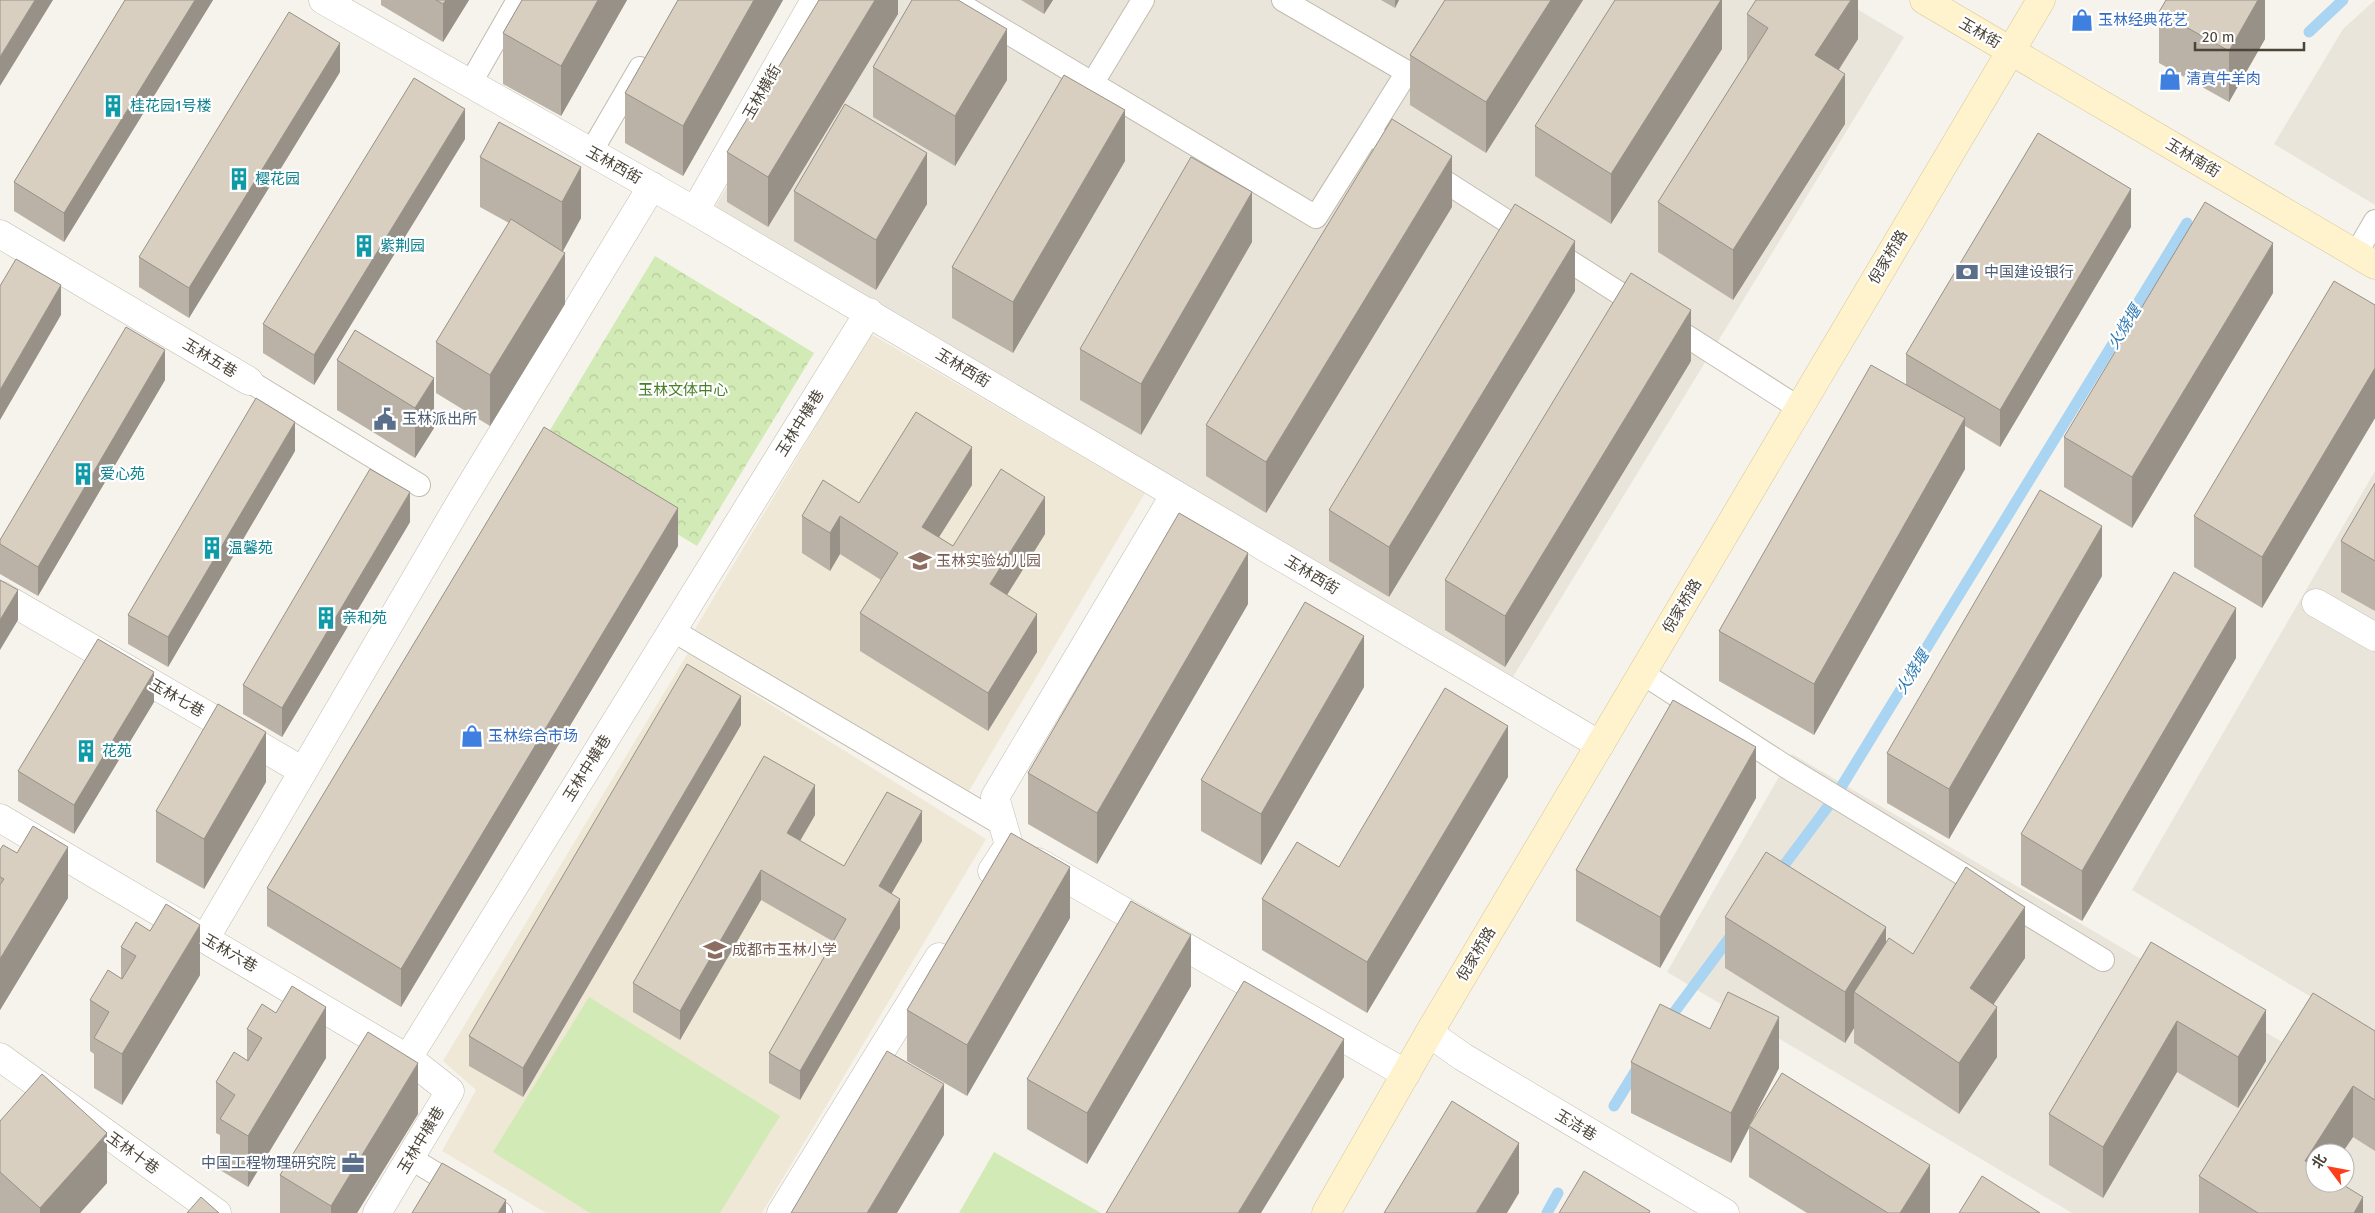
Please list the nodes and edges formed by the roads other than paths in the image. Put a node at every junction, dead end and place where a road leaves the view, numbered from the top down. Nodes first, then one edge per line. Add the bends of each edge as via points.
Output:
1 (323, 0) edge
2 (518, 0) edge
3 (815, 0) edge
4 (952, 0) edge
5 (1143, 0) edge
6 (1283, 0) edge
7 (1924, 0) edge
8 (2041, 0) edge
9 (2011, 50) junction
10 (650, 51) edge
11 (470, 84) junction
12 (1092, 84) junction
13 (1369, 133) junction
14 (591, 152) junction
15 (652, 186) junction
16 (695, 210) junction
17 (2375, 220) edge
18 (0, 234) edge
19 (2365, 260) edge
20 (869, 312) junction
21 (249, 382) joint
22 (1799, 408) junction
23 (419, 485) dead end
24 (1175, 494) junction
25 (0, 595) edge
26 (2316, 602) dead end
27 (672, 630) junction
28 (2375, 637) edge
29 (1642, 673) junction
30 (1600, 745) junction
31 (303, 771) junction
32 (0, 818) edge
33 (1006, 835) junction
34 (978, 895) edge
35 (952, 937) edge
36 (205, 938) junction
37 (2103, 960) dead end
38 (1429, 1033) junction
39 (0, 1058) edge
40 (408, 1058) junction
41 (1406, 1074) junction
42 (410, 1158) junction
43 (217, 1213) edge
44 (377, 1213) edge
45 (501, 1213) edge
46 (781, 1213) edge
47 (1326, 1213) edge
48 (1725, 1213) edge

1 - 11 street, 玉林西街
2 - 11 lane
3 - 16 street, 玉林横街
4 - 12 lane
5 - 12 lane
6 - 13 lane via 1406,72
7 - 9 main road, 玉林街
8 - 9 main road, 倪家桥路
9 - 19 main road, 玉林南街
9 - 22 main road, 倪家桥路
10 - 14 lane
11 - 14 street, 玉林西街
12 - 13 lane via 1316,217
13 - 22 lane
14 - 15 street, 玉林西街
15 - 16 street, 玉林西街
15 - 31 street
16 - 20 street, 玉林西街
17 - 19 lane
18 - 21 street, 玉林五巷
20 - 24 street, 玉林西街
20 - 27 street, 玉林中横巷
21 - 23 lane, 玉林五巷
22 - 29 main road, 倪家桥路
24 - 30 street, 玉林西街
24 - 33 street via 996,797
25 - 31 street, 玉林七巷
26 - 28 street
27 - 33 lane
27 - 40 street, 玉林中横巷
29 - 30 main road, 倪家桥路
29 - 37 lane via 1785,766
30 - 38 main road, 倪家桥路
31 - 36 street
32 - 36 street, 玉林六巷
33 - 34 street
33 - 41 street
35 - 46 street
36 - 40 street, 玉林六巷
38 - 41 main road, 倪家桥路
38 - 48 street, 玉洁巷 via 1463,1057
39 - 43 street, 玉林十巷
40 - 42 street, 玉林中横巷 via 450,1091
41 - 47 main road, 倪家桥路
42 - 44 street, 玉林中横巷
42 - 45 lane

